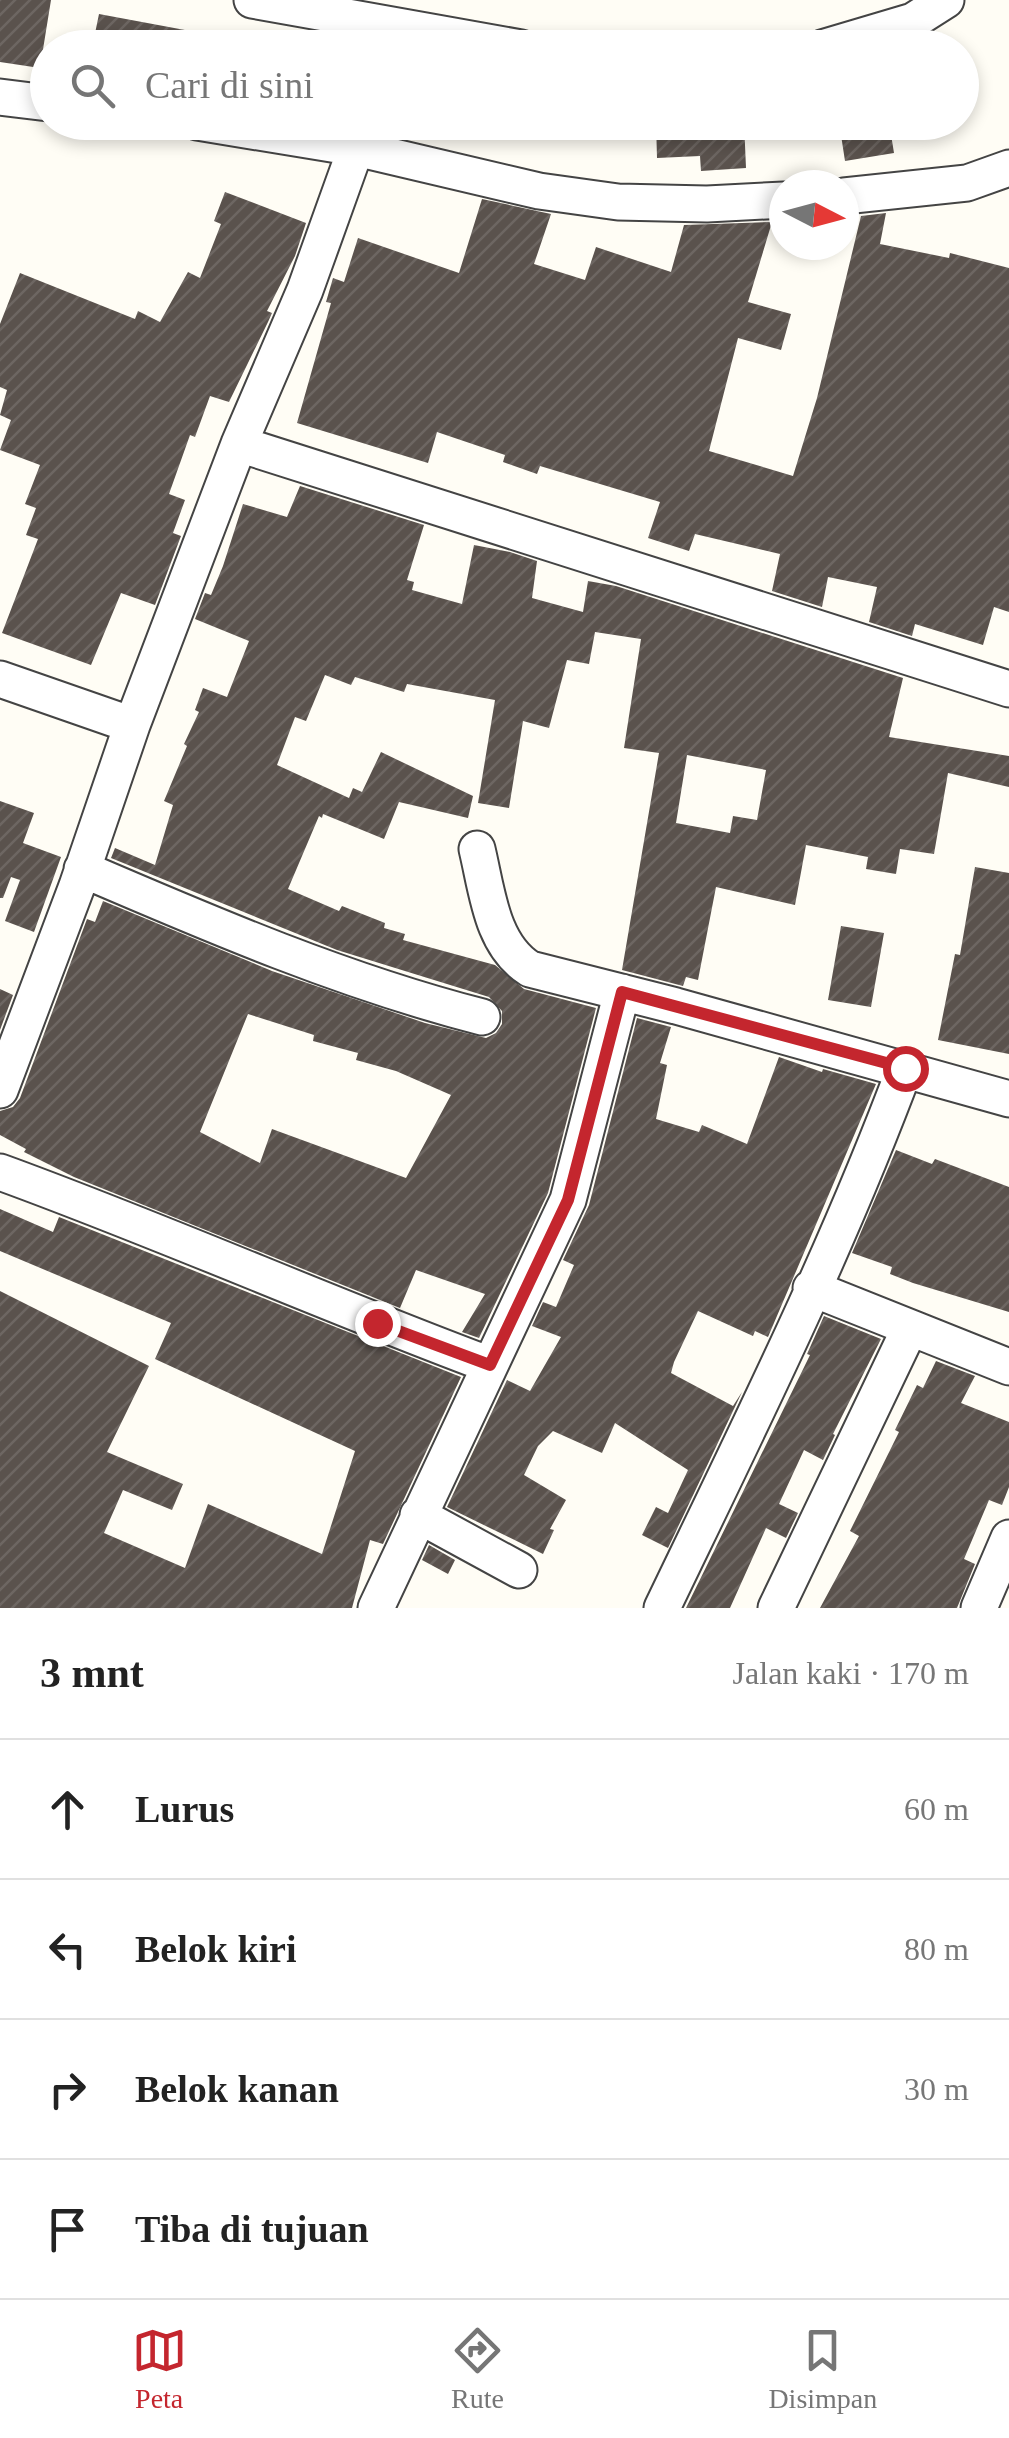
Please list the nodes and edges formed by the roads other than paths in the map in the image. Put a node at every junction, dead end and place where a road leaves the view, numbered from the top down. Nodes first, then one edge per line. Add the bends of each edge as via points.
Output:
1 (252, 0) edge
2 (946, 0) edge
3 (420, 30) edge
4 (883, 30) edge
5 (0, 98) edge
6 (30, 101) edge
7 (307, 140) edge
8 (356, 148) junction
9 (1009, 168) edge
10 (859, 194) edge
11 (769, 201) edge
12 (239, 444) junction
13 (0, 678) edge
14 (1009, 688) edge
15 (132, 724) junction
16 (476, 849) dead end
17 (82, 869) junction
18 (622, 992) junction
19 (482, 1017) dead end
20 (905, 1068) junction
21 (0, 1090) edge
22 (1009, 1097) edge
23 (0, 1172) edge
24 (811, 1288) junction
25 (909, 1330) junction
26 (490, 1365) junction
27 (1009, 1368) edge
28 (418, 1514) junction
29 (1009, 1538) edge
30 (518, 1570) dead end
31 (376, 1608) edge
32 (662, 1608) edge
33 (776, 1608) edge
34 (978, 1608) edge

1 - 3 street
2 - 4 street
5 - 6 street
7 - 8 street
8 - 11 street via 539,192 618,202
8 - 12 street
9 - 10 street via 967,182
12 - 14 street
12 - 15 street
13 - 15 street
15 - 17 street
16 - 18 street via 494,922 513,956 530,969
17 - 19 street via 358,980
17 - 21 street
18 - 20 street
18 - 26 street via 568,1200
20 - 22 street
20 - 24 street
23 - 26 street
24 - 25 street
24 - 32 street
25 - 27 street
25 - 33 street
26 - 28 street
28 - 30 street
28 - 31 street
29 - 34 street

